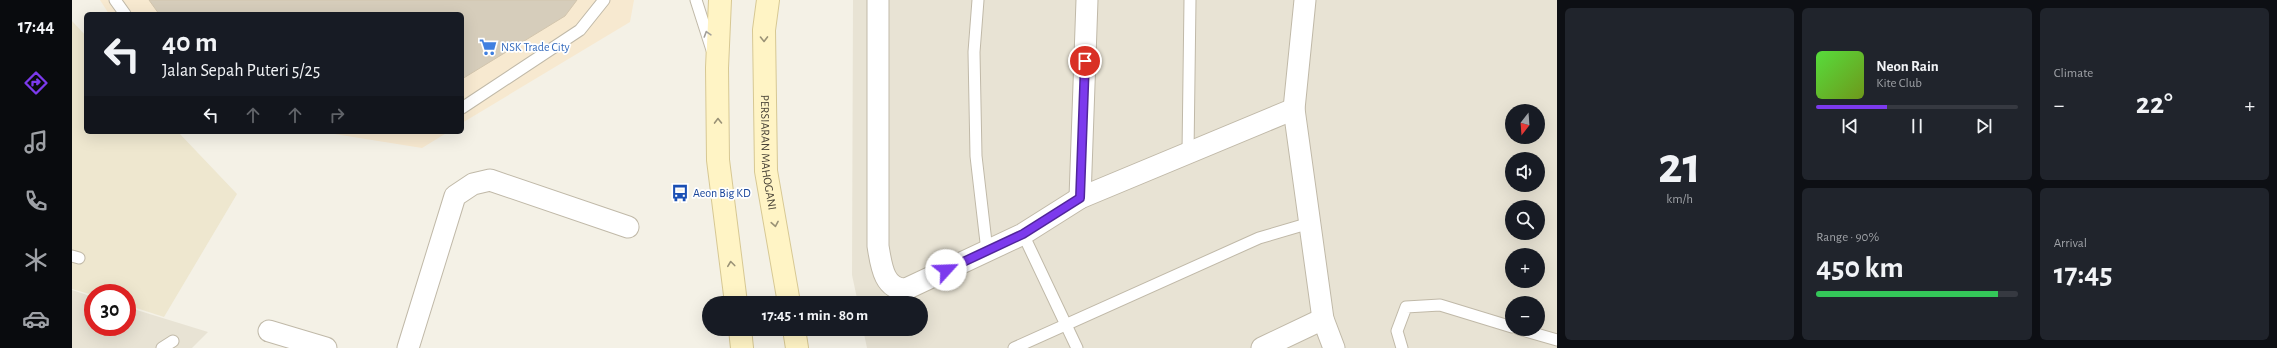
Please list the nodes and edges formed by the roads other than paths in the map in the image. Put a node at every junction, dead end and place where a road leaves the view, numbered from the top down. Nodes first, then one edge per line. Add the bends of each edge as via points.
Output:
1 (115, 0) edge
2 (604, 0) edge
3 (696, 0) edge
4 (720, 0) edge
5 (768, 0) edge
6 (878, 0) edge
7 (978, 0) edge
8 (1087, 0) edge
9 (1190, 0) edge
10 (1305, 0) edge
11 (123, 12) edge
12 (717, 68) junction
13 (464, 107) edge
14 (1294, 109) junction
15 (1188, 153) junction
16 (1080, 198) junction
17 (1310, 223) junction
18 (628, 227) dead end
19 (1023, 234) junction
20 (987, 251) junction
21 (735, 296) edge
22 (788, 296) edge
23 (1323, 319) junction
24 (1066, 324) junction
25 (1505, 325) edge
26 (269, 331) dead end
27 (741, 336) edge
28 (795, 336) edge
29 (1543, 336) edge
30 (1557, 340) edge
31 (173, 341) dead end
32 (162, 348) edge
33 (326, 348) edge
34 (408, 348) edge
35 (742, 348) edge
36 (797, 348) edge
37 (1014, 348) edge
38 (1077, 348) edge
39 (1262, 348) edge
40 (1334, 348) edge
41 (1402, 348) edge

1 - 11 lane
2 - 13 lane via 580,30
12 -> 3 lane
4 - 12 main road
5 -> 22 main road, PERSIARAN MAHOGANI via 764,30 766,171
6 - 20 street via 878,246 885,276 893,286 906,289
7 - 20 lane via 974,52 976,156
8 - 16 street
9 - 15 lane
10 - 14 street
21 -> 12 main road via 718,160
14 - 15 street
14 - 17 street
15 - 16 street
16 - 19 street
17 - 23 street
17 - 24 lane via 1259,238
18 - 34 street via 490,180 473,184 455,196
19 - 20 street
19 - 24 lane
23 - 39 street
23 - 40 street
24 - 37 lane
24 - 38 lane
25 - 41 lane via 1440,305 1406,307 1397,331
26 - 33 street
27 - 35 main road
28 - 36 main road
29 - 30 lane
31 - 32 lane

